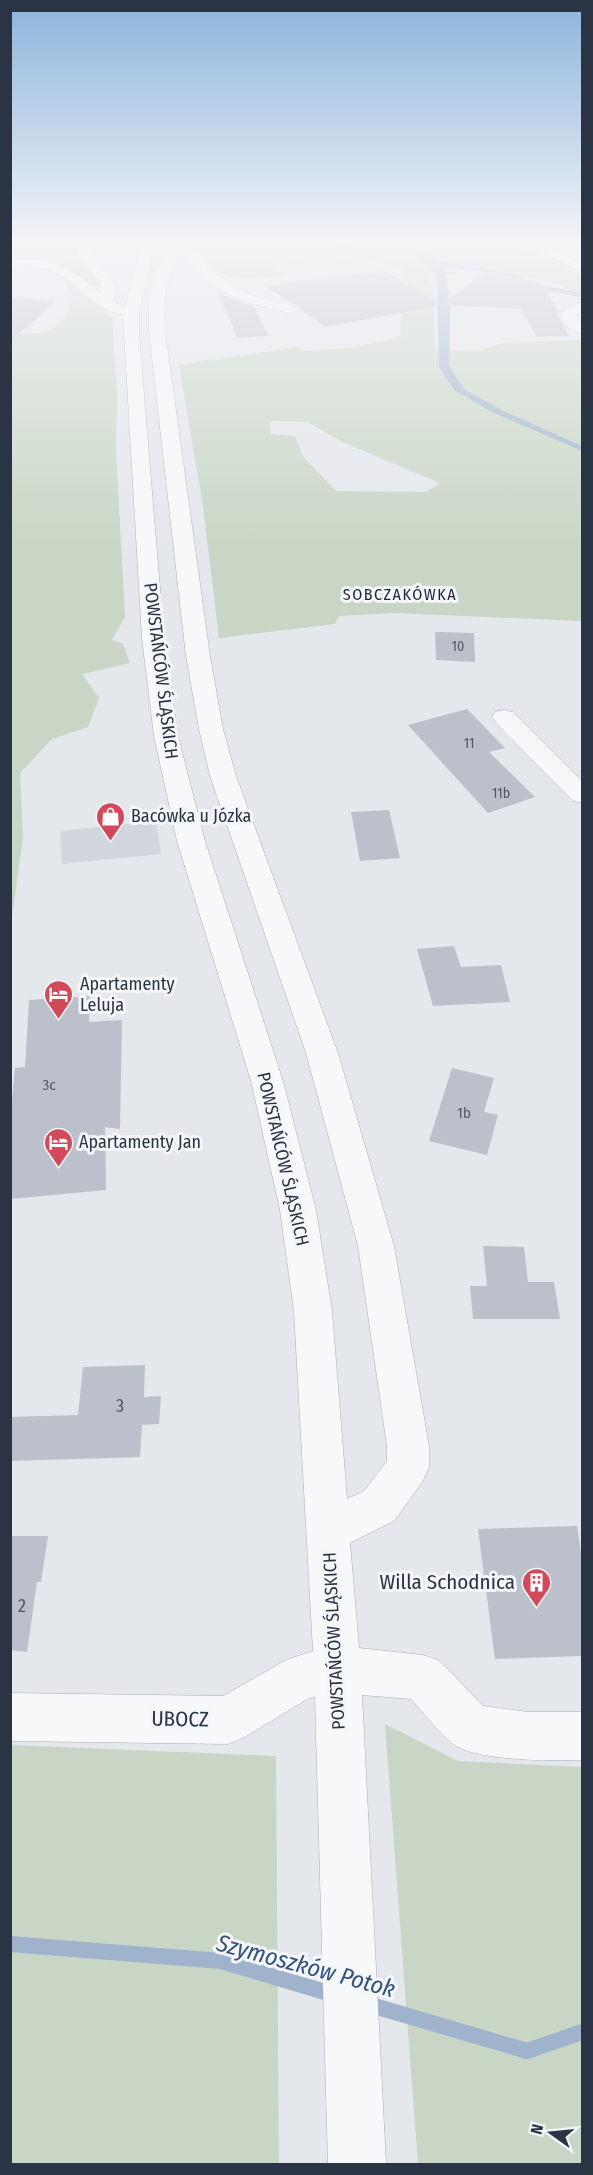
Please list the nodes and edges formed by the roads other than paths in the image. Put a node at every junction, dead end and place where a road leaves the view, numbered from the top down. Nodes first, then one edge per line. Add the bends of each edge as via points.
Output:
1 (133, 342) edge
2 (158, 342) edge
3 (504, 717) dead end
4 (582, 795) edge
5 (328, 1531) junction
6 (337, 1670) junction
7 (10, 1717) edge
8 (582, 1736) edge
9 (357, 2164) edge

1 - 5 street, POWSTAŃCÓW ŚLĄSKICH via 153,638 166,736 191,841 267,1081 298,1210 316,1347
2 - 5 street via 198,656 212,729 223,776 322,1053 376,1246 408,1446 408,1467 379,1506
3 - 4 street
5 - 6 street, POWSTAŃCÓW ŚLĄSKICH
6 - 7 street, UBOCZ via 302,1676 228,1720
6 - 8 street via 393,1672 423,1678 471,1728 528,1736
6 - 9 street, POWSTAŃCÓW ŚLĄSKICH

